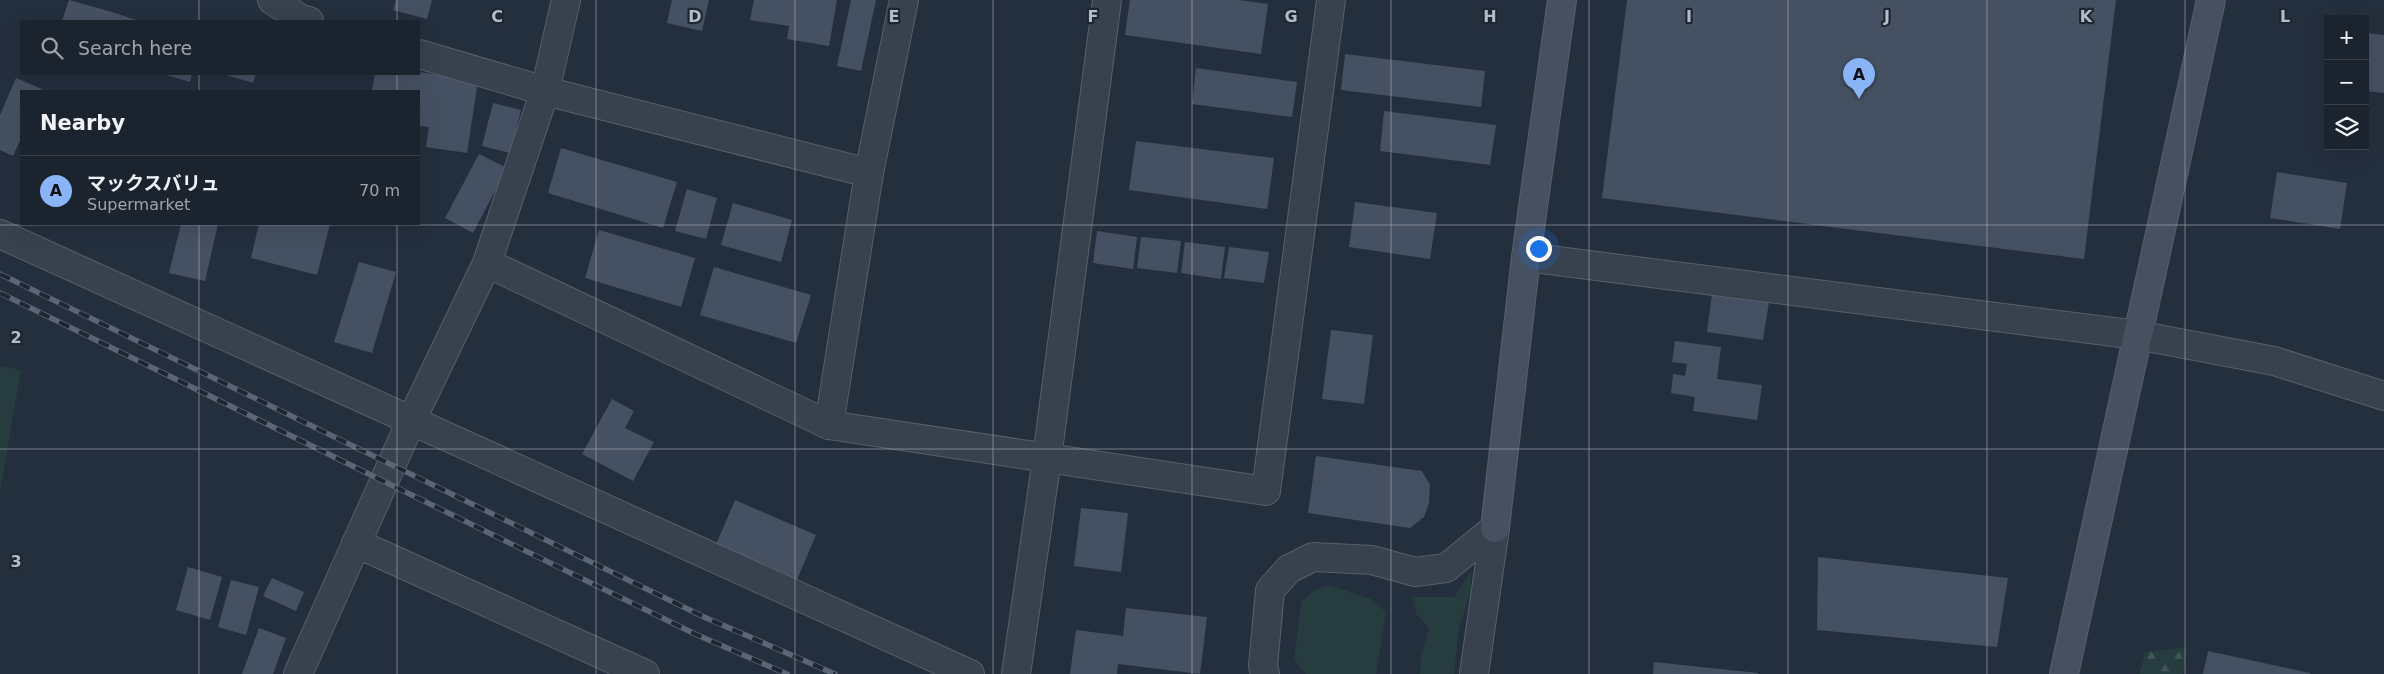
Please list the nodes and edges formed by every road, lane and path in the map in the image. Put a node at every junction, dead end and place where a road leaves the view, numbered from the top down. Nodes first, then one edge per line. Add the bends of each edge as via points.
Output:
1 (272, 0) edge
2 (566, 0) edge
3 (904, 0) edge
4 (1107, 0) edge
5 (1331, 0) edge
6 (1562, 0) edge
7 (2211, 0) edge
8 (305, 20) edge
9 (420, 54) edge
10 (545, 91) junction
11 (869, 173) junction
12 (0, 234) edge
13 (1526, 257) junction
14 (487, 263) junction
15 (2137, 335) junction
16 (2384, 396) edge
17 (412, 419) junction
18 (829, 424) junction
19 (1047, 458) junction
20 (1495, 528) junction
21 (356, 543) junction
22 (594, 663) edge
23 (298, 674) edge
24 (645, 674) edge
25 (970, 674) edge
26 (1016, 674) edge
27 (1265, 674) edge
28 (1474, 674) edge
29 (2064, 674) edge

1 - 8 street
2 - 10 street
3 - 11 street
4 - 19 street
5 - 19 street via 1266,491
6 - 13 street
7 - 15 street
9 - 10 street
10 - 11 street
10 - 14 street
11 - 18 street
12 - 17 street
13 - 15 street
13 - 20 street
14 - 17 street
14 - 18 street
15 - 16 street via 2274,361
15 - 29 street
17 - 21 street
17 - 25 street
18 - 19 street
19 - 26 street
20 - 27 street via 1446,568 1416,572 1372,560 1313,557 1289,569 1270,590
20 - 28 street
21 - 22 street
21 - 23 street
22 - 24 street

